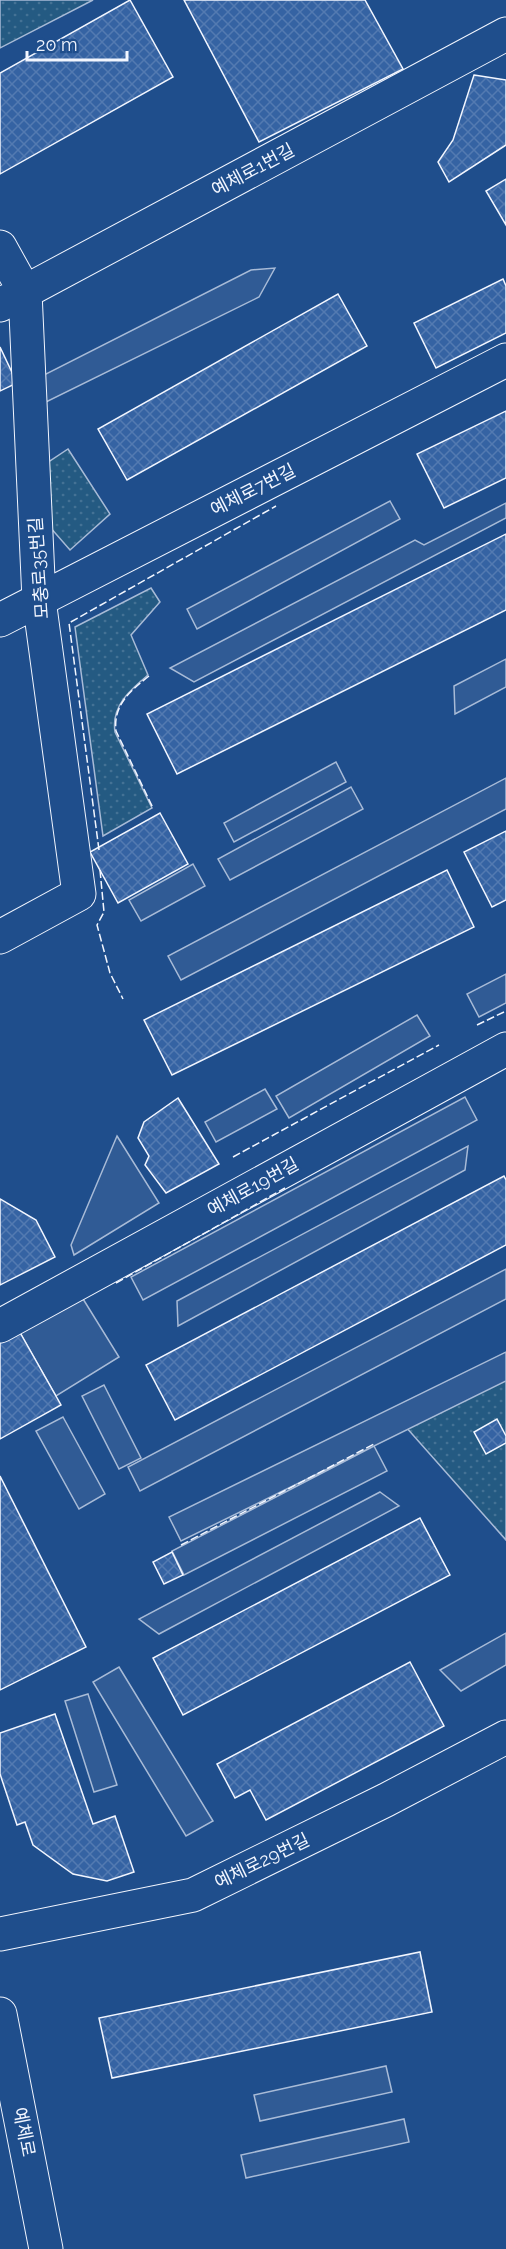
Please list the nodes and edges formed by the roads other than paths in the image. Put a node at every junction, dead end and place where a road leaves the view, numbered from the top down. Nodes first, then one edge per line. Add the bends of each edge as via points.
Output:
1 (506, 34) edge
2 (0, 247) edge
3 (13, 298) edge
4 (506, 360) edge
5 (39, 600) junction
6 (0, 620) edge
7 (0, 938) edge
8 (506, 1049) edge
9 (0, 1326) edge
10 (506, 1737) edge
11 (0, 1935) edge
12 (0, 2014) edge
13 (46, 2249) edge

1 - 3 street, 예체로1번길
2 - 3 street, 모충로35번길
3 - 5 street, 모충로35번길
4 - 5 street, 예체로7번길
5 - 6 street, 예체로7번길
5 - 7 street, 모충로35번길 via 79,894
8 - 9 street, 예체로19번길
10 - 11 street, 예체로29번길 via 194,1895
12 - 13 street, 예체로

